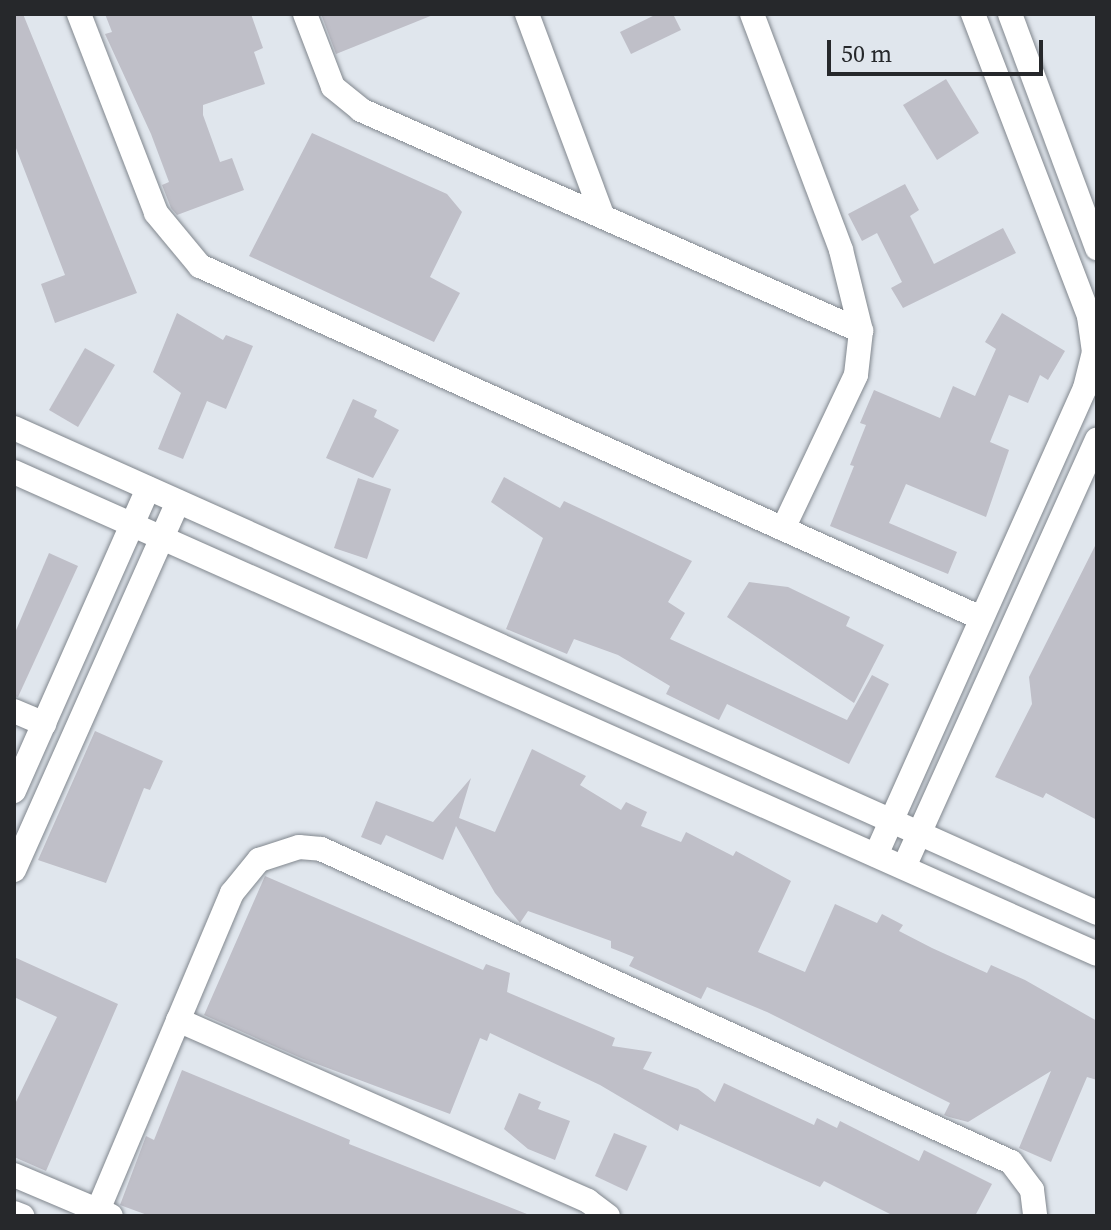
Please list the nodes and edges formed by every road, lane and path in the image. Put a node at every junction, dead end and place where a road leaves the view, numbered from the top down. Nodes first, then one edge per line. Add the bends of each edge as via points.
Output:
1 (79, 14) edge
2 (305, 14) edge
3 (527, 14) edge
4 (752, 14) edge
5 (973, 14) edge
6 (1010, 14) edge
7 (601, 212) junction
8 (1097, 248) edge
9 (861, 331) junction
10 (1096, 351) edge
11 (14, 428) edge
12 (1097, 440) edge
13 (14, 472) edge
14 (148, 488) junction
15 (178, 502) junction
16 (131, 525) junction
17 (783, 529) junction
18 (162, 539) junction
19 (981, 618) junction
20 (14, 711) edge
21 (44, 724) junction
22 (14, 791) edge
23 (891, 821) junction
24 (919, 833) junction
25 (876, 855) junction
26 (904, 867) junction
27 (14, 870) edge
28 (1097, 913) edge
29 (1097, 954) edge
30 (178, 1020) junction
31 (14, 1175) edge
32 (14, 1213) edge
33 (104, 1213) edge
34 (22, 1216) edge
35 (608, 1216) edge
36 (1035, 1216) edge

1 - 17 street via 156,213 200,266
2 - 7 street via 333,87 345,101
3 - 7 street
4 - 9 street via 841,250
5 - 10 street via 1089,316
6 - 8 street
7 - 9 street
9 - 17 street via 856,375
10 - 19 street via 1085,388
11 - 14 street
12 - 24 street
13 - 16 street
14 - 15 street
14 - 16 street
15 - 18 street
15 - 23 street
16 - 18 street
16 - 21 street
17 - 19 street
18 - 25 street
18 - 27 street
19 - 23 street
20 - 21 street
21 - 22 street
23 - 24 street
23 - 25 street
24 - 26 street
24 - 28 street
25 - 26 street
26 - 29 street
30 - 33 street
30 - 35 street via 588,1201
30 - 36 street via 243,875 278,851 321,849 1011,1162 1032,1190
31 - 33 street
32 - 34 street

